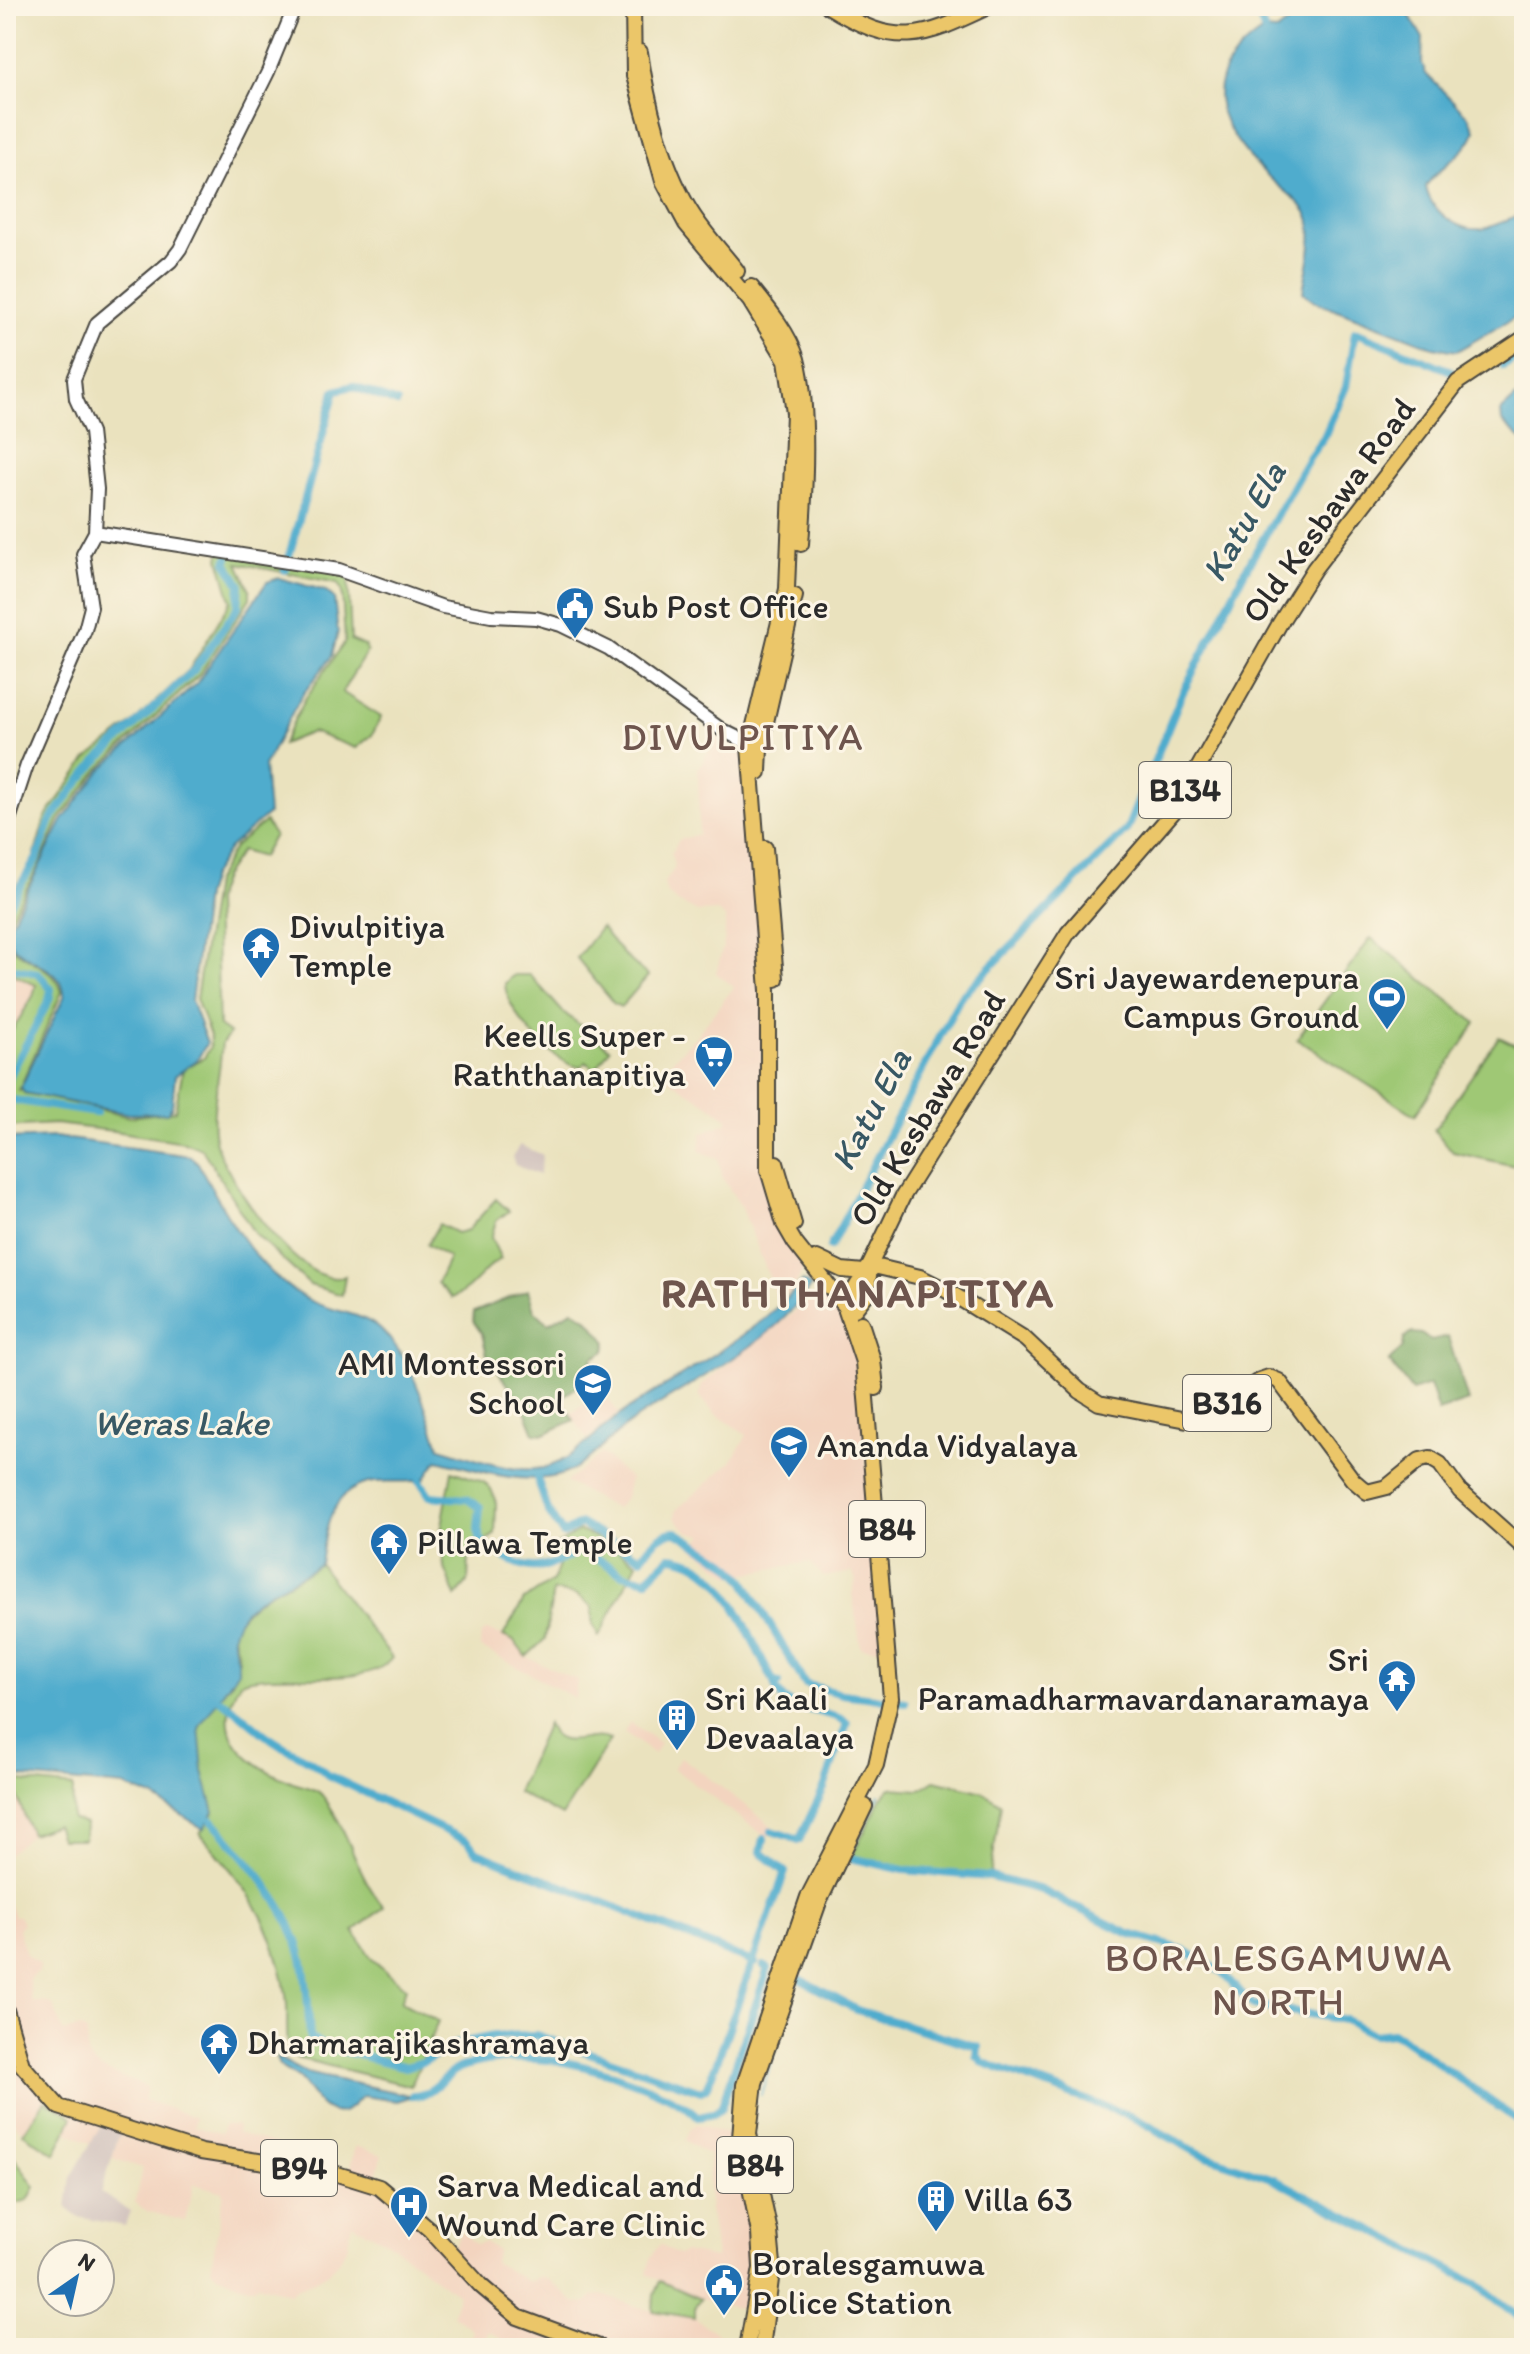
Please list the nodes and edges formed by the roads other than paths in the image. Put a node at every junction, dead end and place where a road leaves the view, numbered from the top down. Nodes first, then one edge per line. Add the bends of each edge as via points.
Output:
1 (295, 6) edge
2 (633, 6) edge
3 (641, 6) edge
4 (828, 6) edge
5 (990, 6) edge
6 (1524, 338) edge
7 (95, 532) junction
8 (796, 538) junction
9 (755, 747) junction
10 (6, 829) edge
11 (817, 1258) junction
12 (867, 1268) junction
13 (866, 1295) junction
14 (852, 1304) junction
15 (864, 1333) junction
16 (880, 1510) junction
17 (1524, 1548) edge
18 (6, 2010) edge
19 (755, 2347) edge
20 (602, 2348) edge

1 - 7 street via 180,249 97,323 74,379 76,399 91,432
2 - 8 main road, B84 via 634,76 663,181 686,224 750,301 786,360 794,413
3 - 8 main road, B84 via 644,76 678,186 701,227 774,318 797,359 804,413
4 - 5 main road via 889,34 917,36
6 - 12 main road, Old Kesbawa Road / B134 via 1458,382 1314,569 1174,811 1068,933 903,1196
7 - 9 street via 327,568 443,607 561,625 608,648 722,730
7 - 10 street via 83,554 91,607 85,630 27,765
8 - 9 main road, B84
9 - 11 main road, B84 via 777,990 777,1169 793,1221
9 - 16 main road, B84 via 768,990 770,1185 791,1236 852,1324 866,1379 867,1441
11 - 12 main road via 842,1270
11 - 14 main road, B84
12 - 13 main road, Old Kesbawa Road / B134
12 - 14 main road, Old Kesbawa Road / B134
12 - 17 main road, B316 via 920,1277 946,1290 1025,1339 1099,1403 1187,1420 1205,1418 1260,1380 1279,1381 1367,1492 1387,1487 1430,1458
13 - 14 main road
13 - 15 main road, Old Kesbawa Road
14 - 15 main road, B84
15 - 16 main road, B84 via 874,1369
16 - 19 main road, B84 via 894,1717 876,1765 808,1897 744,2085 740,2138 760,2244
18 - 20 main road, B94 via 22,2065 59,2107 191,2150 334,2173 379,2187 518,2317

